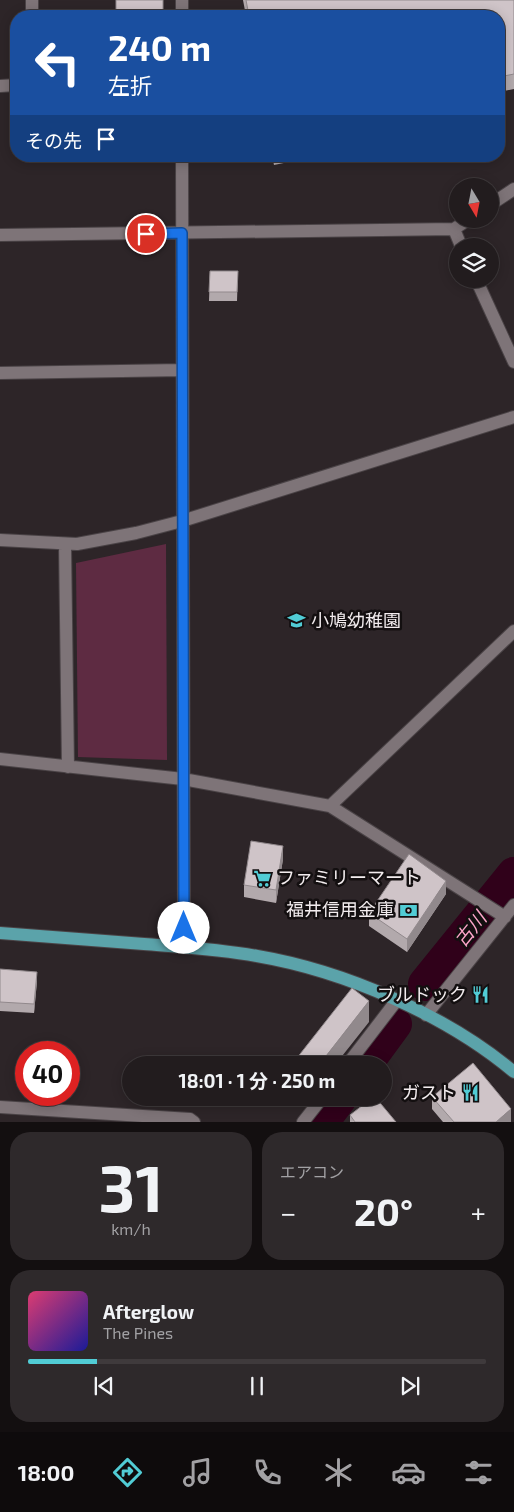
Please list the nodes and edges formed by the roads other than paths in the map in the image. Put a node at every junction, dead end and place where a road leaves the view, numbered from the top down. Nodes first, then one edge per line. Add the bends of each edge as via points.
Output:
1 (182, 162) edge
2 (514, 189) edge
3 (499, 199) edge
4 (454, 229) joint
5 (182, 233) junction
6 (0, 235) edge
7 (458, 238) edge
8 (480, 288) edge
9 (514, 362) edge
10 (182, 370) junction
11 (0, 373) edge
12 (514, 417) edge
13 (182, 521) junction
14 (0, 540) edge
15 (65, 544) junction
16 (514, 631) edge
17 (0, 759) edge
18 (68, 767) junction
19 (183, 779) junction
20 (330, 806) junction
21 (514, 905) edge
22 (505, 917) junction
23 (0, 933) edge
24 (184, 947) junction
25 (397, 1000) junction
26 (426, 1015) junction
27 (354, 1056) edge
28 (514, 1072) edge
29 (316, 1106) edge
30 (0, 1107) edge
31 (194, 1122) edge
32 (303, 1122) edge

1 - 5 street
2 - 3 street
4 - 5 street
4 - 7 street
5 - 6 street
5 - 10 street
8 - 9 street
10 - 11 street
10 - 13 street
12 - 13 street
13 - 15 street
13 - 19 street
14 - 15 street
15 - 18 street
16 - 20 street
17 - 18 street
18 - 19 street
19 - 20 street
19 - 24 street
20 - 22 street
21 - 22 street
22 - 26 street
23 - 24 main road
24 - 25 main road via 283,961 347,980
25 - 26 main road
25 - 27 street
26 - 28 main road
29 - 32 street
30 - 31 street via 190,1119

